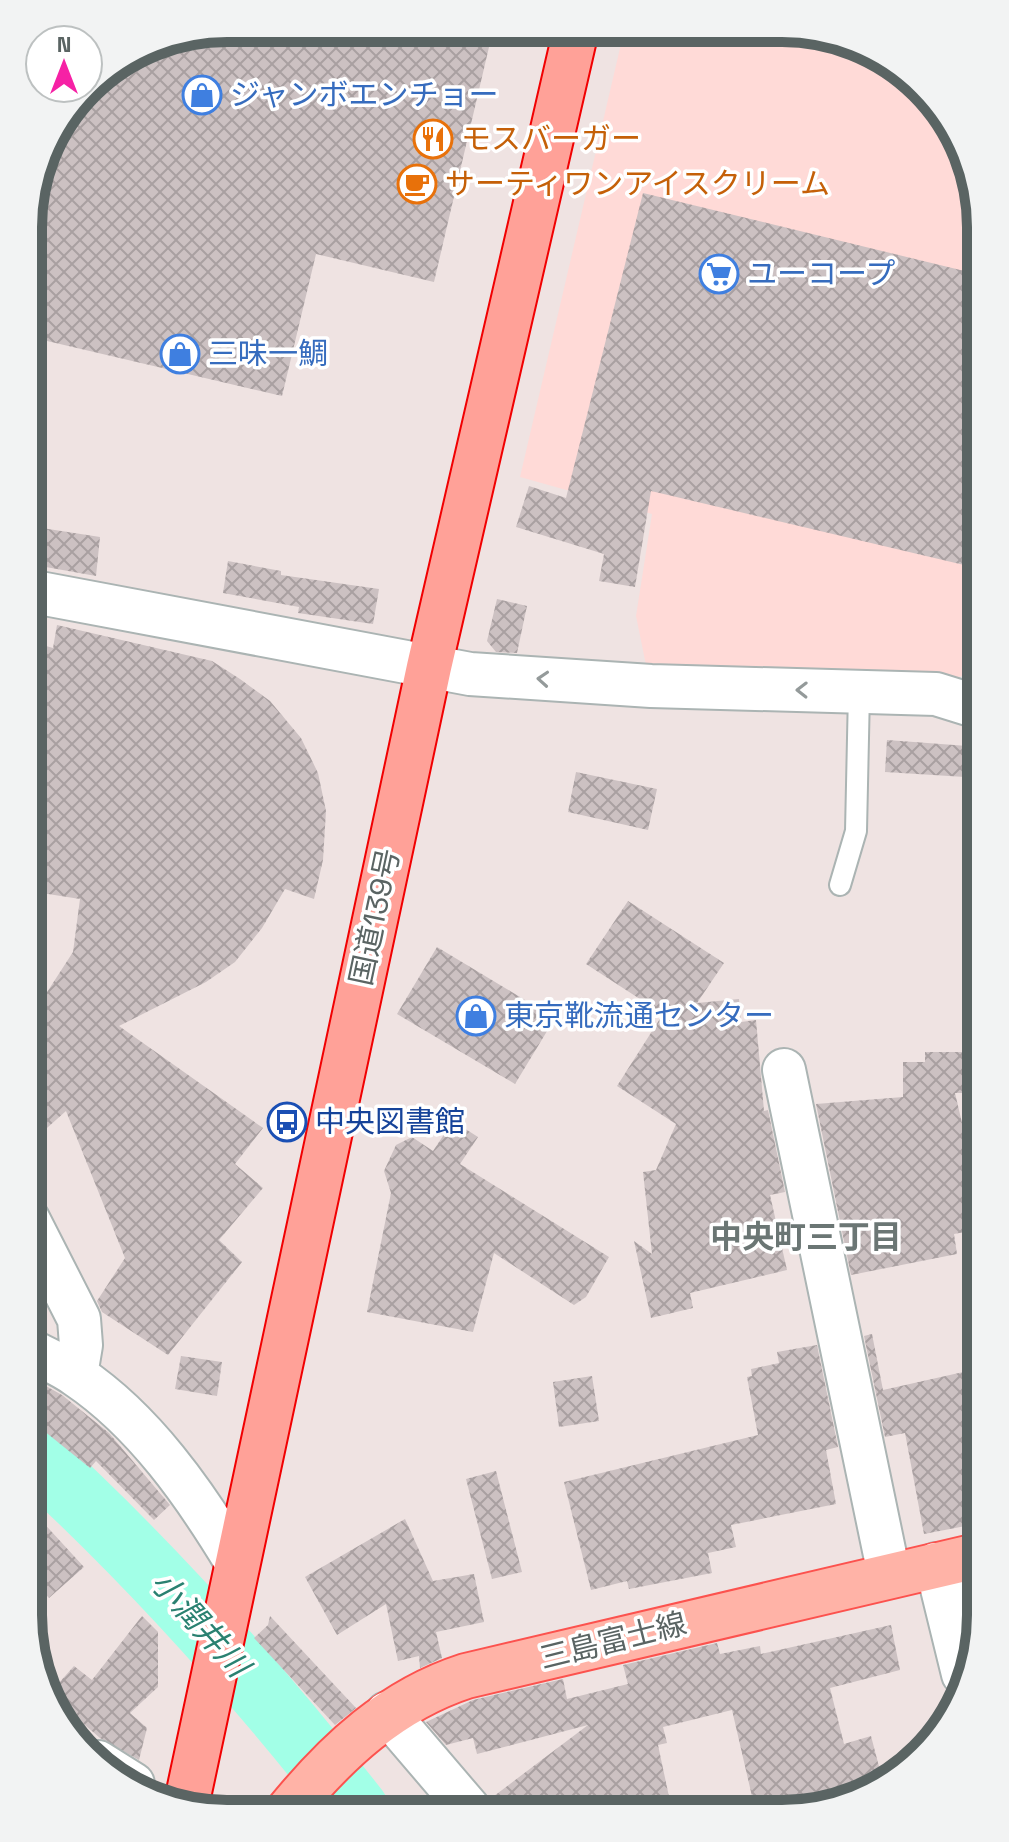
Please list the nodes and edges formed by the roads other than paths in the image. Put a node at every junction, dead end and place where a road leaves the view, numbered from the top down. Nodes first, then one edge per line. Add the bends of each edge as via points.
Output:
1 (573, 42) edge
2 (42, 593) edge
3 (429, 667) junction
4 (967, 684) edge
5 (859, 692) junction
6 (936, 694) junction
7 (967, 704) edge
8 (840, 885) dead end
9 (784, 1070) dead end
10 (42, 1246) edge
11 (42, 1357) edge
12 (76, 1375) junction
13 (967, 1558) edge
14 (236, 1562) junction
15 (936, 1564) junction
16 (889, 1574) junction
17 (960, 1662) edge
18 (387, 1713) junction
19 (188, 1796) edge
20 (299, 1797) edge
21 (461, 1800) edge

1 - 3 highway, 国道139号
2 - 3 street
5 -> 3 street via 651,686
3 - 14 highway, 国道139号
4 - 6 street
5 - 6 street
5 - 8 lane via 856,831
6 - 7 street
9 - 16 street
10 - 12 street via 79,1319
11 - 12 street
12 - 14 street via 128,1417 207,1514
13 - 15 main road, 三島富士線
14 - 19 highway, 国道139号
15 - 16 main road, 三島富士線
15 - 17 street
16 - 18 main road, 三島富士線 via 466,1676 429,1688
18 - 20 main road, 三島富士線
18 - 21 street

